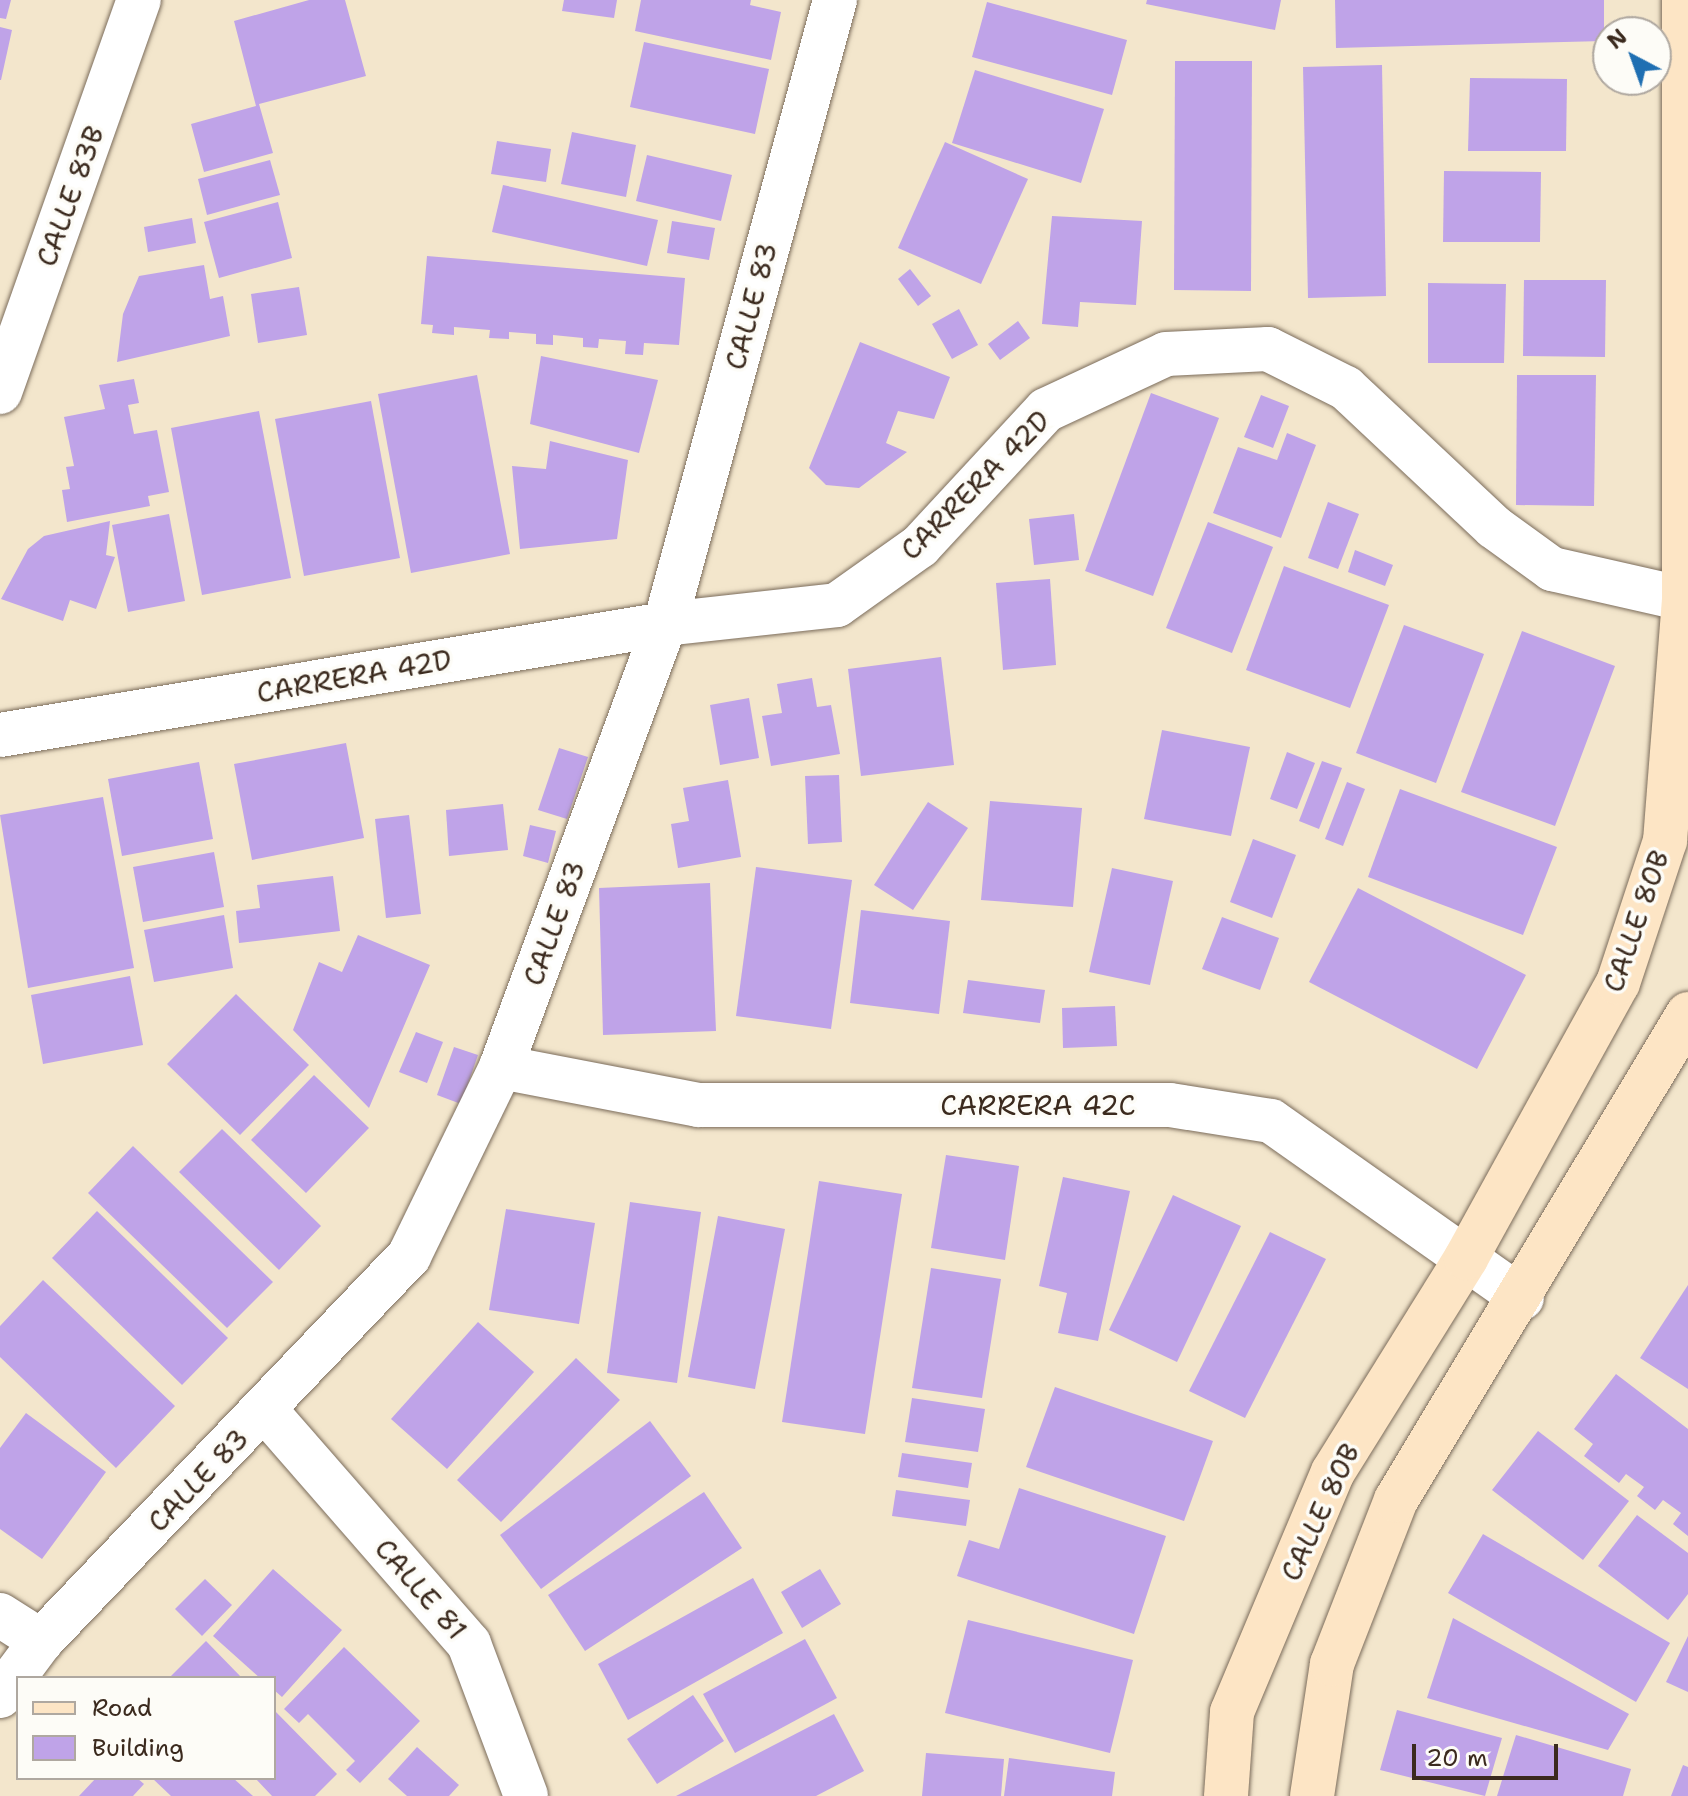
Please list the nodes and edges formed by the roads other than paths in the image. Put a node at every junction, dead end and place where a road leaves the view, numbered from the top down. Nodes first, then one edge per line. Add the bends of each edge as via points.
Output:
1 (139, 0) edge
2 (835, 0) edge
3 (1684, 0) edge
4 (0, 392) edge
5 (1686, 600) edge
6 (665, 624) junction
7 (0, 735) edge
8 (1688, 1014) edge
9 (501, 1067) junction
10 (1466, 1258) junction
11 (1522, 1298) junction
12 (266, 1411) junction
13 (0, 1615) edge
14 (41, 1641) junction
15 (0, 1696) edge
16 (526, 1796) edge
17 (1226, 1796) edge
18 (1312, 1796) edge

1 - 4 street, CALLE 83B
2 - 6 street, CALLE 83
3 - 5 main road, CALLE 80B
5 - 6 street, CARRERA 42D via 1552,569 1494,527 1346,388 1268,349 1166,354 1046,410 920,546 837,605
5 - 10 main road, CALLE 80B via 1665,841 1618,983
6 - 7 street, CARRERA 42D
6 - 9 street, CALLE 83
8 - 11 main road
9 - 10 street, CARRERA 42C via 698,1105 1170,1105 1271,1121
9 - 12 street, CALLE 83 via 409,1256
10 - 11 street, CARRERA 42C
10 - 17 main road, CALLE 80B via 1333,1472 1232,1712
11 - 18 main road via 1396,1500 1332,1664
12 - 14 street, CALLE 83
12 - 16 street, CALLE 81 via 469,1644
13 - 14 street
14 - 15 street, CALLE 83

